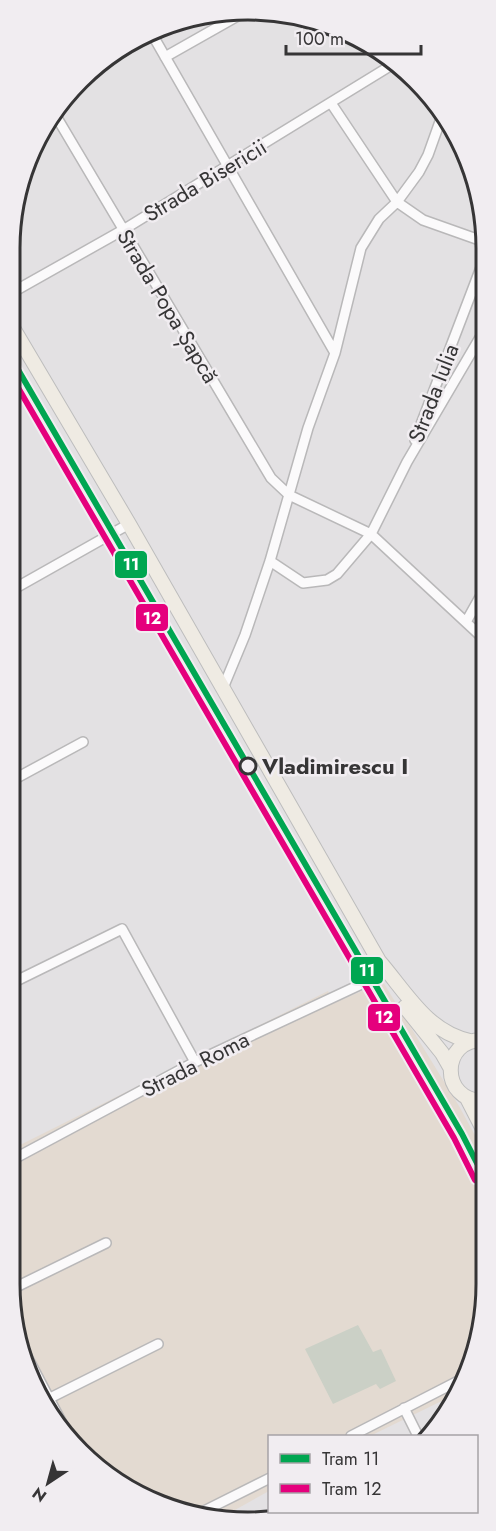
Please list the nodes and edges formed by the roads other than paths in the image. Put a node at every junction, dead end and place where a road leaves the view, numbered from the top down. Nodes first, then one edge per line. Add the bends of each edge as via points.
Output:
1 (230, 20) edge
2 (155, 40) edge
3 (165, 57) junction
4 (388, 68) edge
5 (331, 103) junction
6 (58, 120) edge
7 (440, 124) edge
8 (228, 167) junction
9 (397, 202) junction
10 (123, 230) junction
11 (476, 239) edge
12 (476, 281) edge
13 (20, 288) edge
14 (20, 340) edge
15 (476, 344) edge
16 (335, 353) junction
17 (407, 462) junction
18 (289, 495) junction
19 (129, 524) junction
20 (371, 534) junction
21 (270, 561) junction
22 (20, 585) edge
23 (476, 604) edge
24 (466, 622) junction
25 (476, 631) edge
26 (223, 688) junction
27 (82, 742) dead end
28 (20, 776) edge
29 (381, 968) junction
30 (20, 979) edge
31 (476, 1040) edge
32 (476, 1041) edge
33 (195, 1062) junction
34 (450, 1067) junction
35 (467, 1098) junction
36 (476, 1100) edge
37 (476, 1115) edge
38 (20, 1156) edge
39 (106, 1243) dead end
40 (20, 1285) edge
41 (158, 1344) dead end
42 (453, 1383) edge
43 (51, 1398) edge
44 (404, 1408) junction
45 (355, 1435) edge
46 (417, 1435) edge
47 (268, 1479) edge
48 (209, 1508) edge

1 - 3 street
2 - 3 street
3 - 8 street
4 - 5 street, Strada Bisericii
5 - 8 street, Strada Bisericii
5 - 9 street
6 - 10 street, Strada Popa Șapcă
7 - 9 street via 419,172
8 - 10 street, Strada Bisericii
8 - 16 street
9 - 11 street via 423,220
9 - 16 street via 379,219 361,248
10 - 13 street, Strada Bisericii
10 - 18 street, Strada Popa Șapcă via 271,478
12 - 17 street, Strada Iulia
14 - 19 main road
15 - 17 street, Strada Iulia
16 - 18 street
17 - 20 street, Strada Iulia
18 - 20 street
18 - 21 street
19 - 22 street
19 - 26 main road
20 - 21 street, Strada Iulia via 337,574 327,580 303,583
20 - 24 street
21 - 26 street
23 - 24 street
24 - 25 street
26 - 29 main road
27 - 28 street
29 - 31 main road via 440,1029 457,1039
29 - 33 street, Strada Roma
29 - 34 main road
30 - 33 street via 122,929
32 - 34 main road via 455,1054
33 - 38 street, Strada Roma
34 - 35 main road via 454,1085
35 - 36 main road
35 - 37 main road
39 - 40 street
41 - 43 street
42 - 44 street
44 - 45 street
44 - 46 street
47 - 48 street

